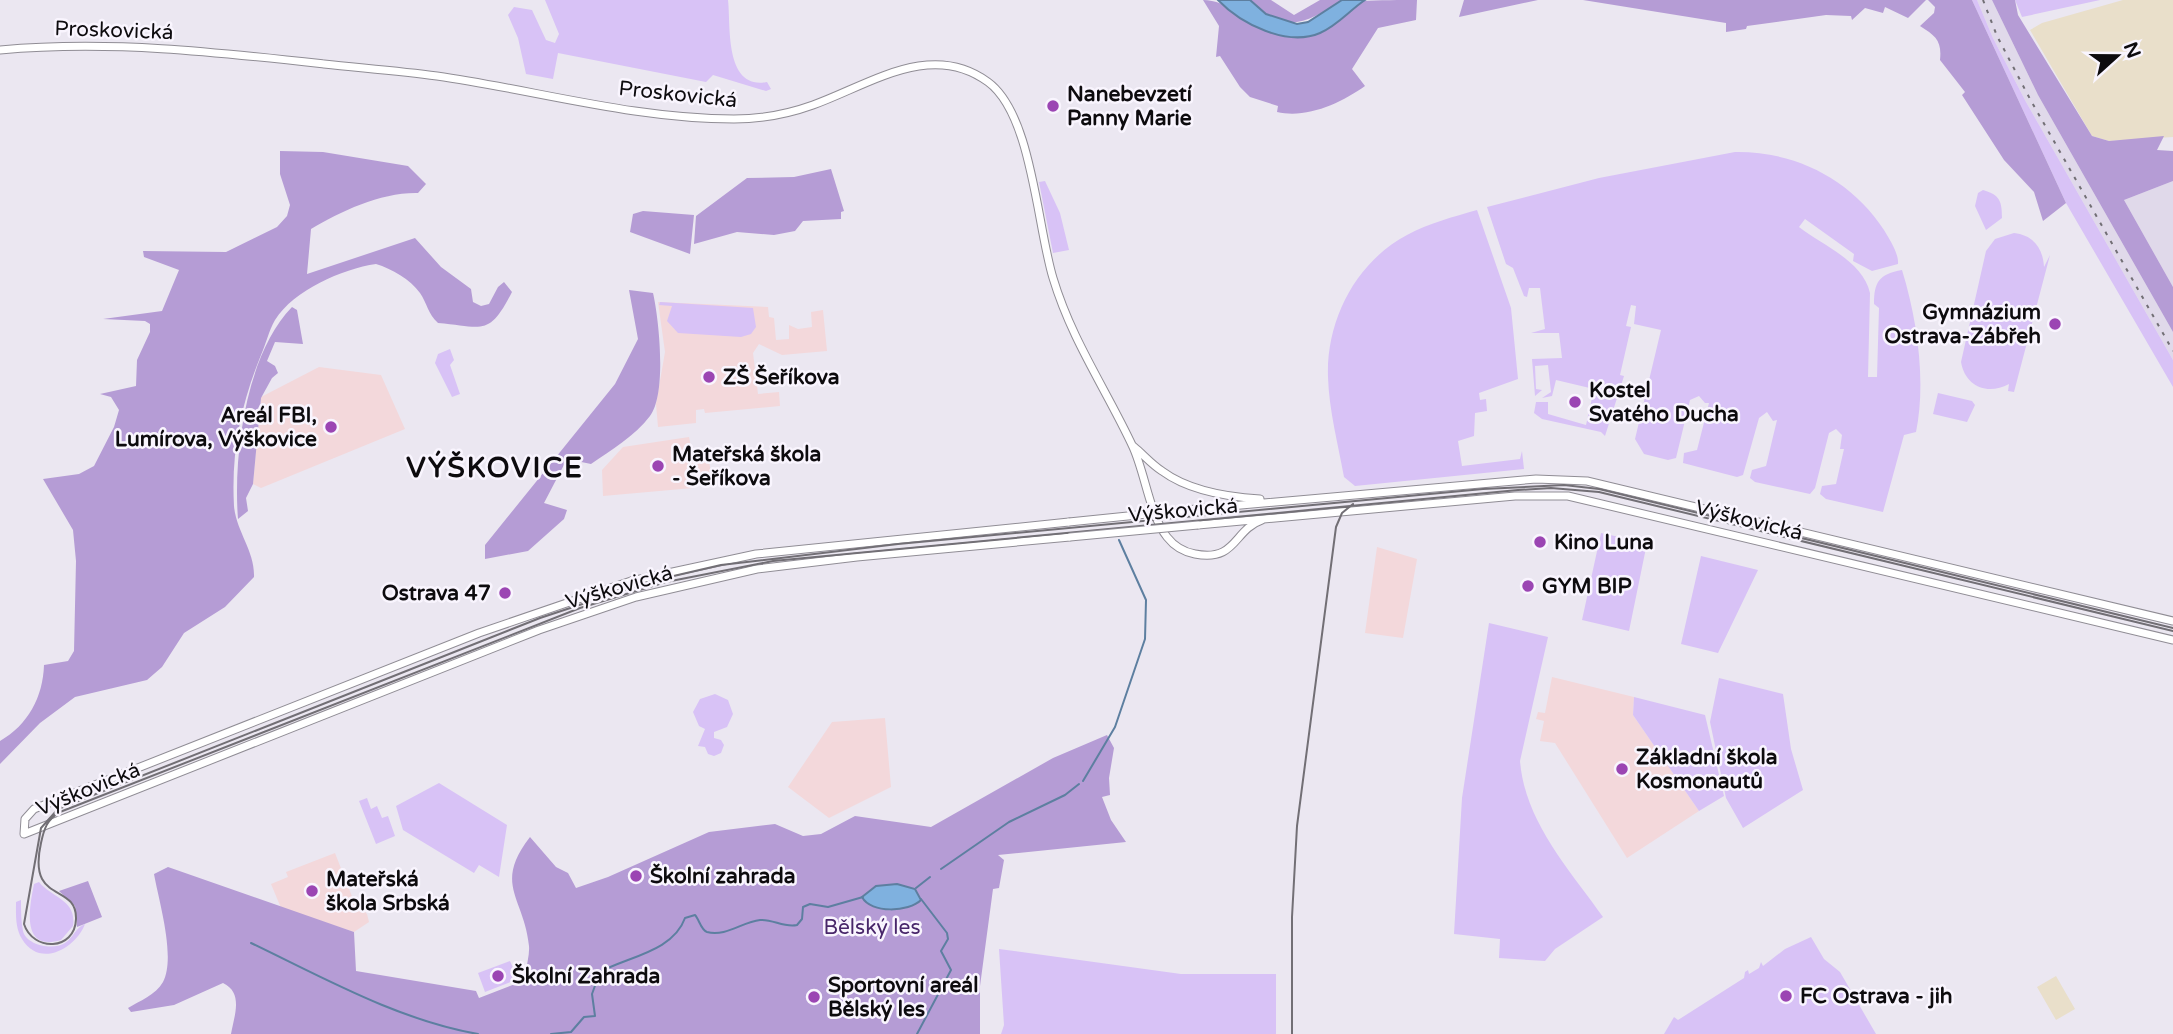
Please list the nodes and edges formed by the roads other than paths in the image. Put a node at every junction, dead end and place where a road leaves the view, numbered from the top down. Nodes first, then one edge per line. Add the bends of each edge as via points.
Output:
1 (0, 50) edge
2 (1133, 445) junction
3 (1286, 500) junction
4 (1262, 520) junction
5 (1226, 522) junction
6 (1243, 534) junction
7 (2173, 621) edge
8 (2173, 640) edge

1 - 2 street, Proskovická via 107,46 240,54 437,76 656,113 729,119 808,107 912,66 937,63 964,68 997,90 1016,118 1060,302 1093,375
2 - 3 street via 1163,472 1186,484 1228,495
2 - 6 street via 1163,530 1172,542 1192,554 1213,554 1232,548
3 - 5 street, Výškovická, bridge via 755,554 631,581 480,633 34,809 24,819 24,834 539,630 636,597 766,568
3 - 7 street, Výškovická via 1535,479 1587,481
4 - 5 street, Výškovická
4 - 6 street
4 - 8 street, Výškovická via 1515,496 1567,496
5 - 6 street via 1240,524

